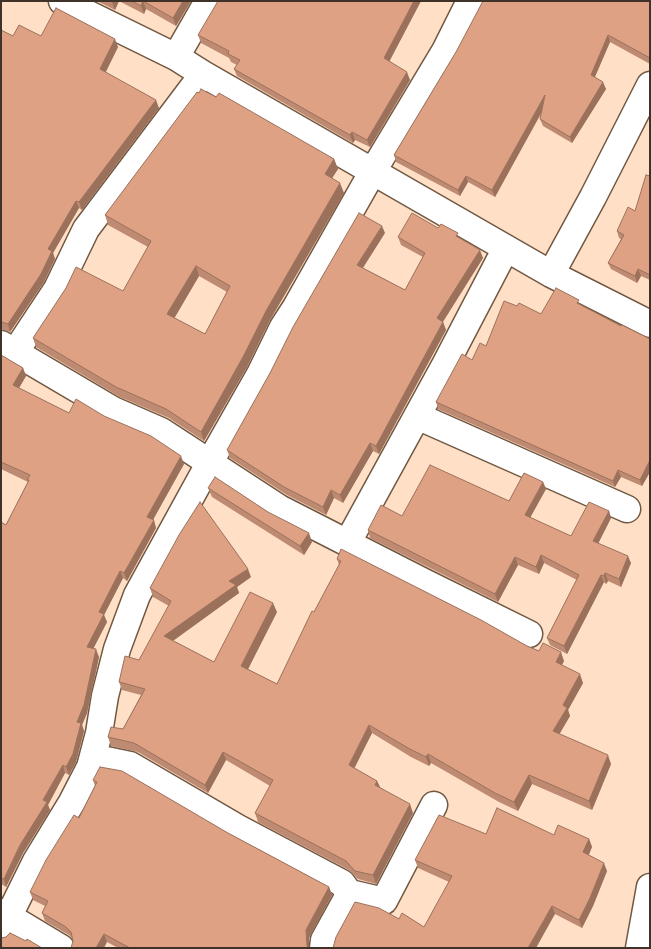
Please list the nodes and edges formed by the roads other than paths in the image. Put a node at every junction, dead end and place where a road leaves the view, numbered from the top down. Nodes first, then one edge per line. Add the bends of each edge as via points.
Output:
1 (62, 1) edge
2 (208, 1) edge
3 (470, 1) edge
4 (176, 57) junction
5 (204, 74) junction
6 (646, 100) edge
7 (373, 171) junction
8 (506, 248) junction
9 (551, 274) junction
10 (650, 324) edge
11 (8, 348) edge
12 (417, 416) junction
13 (210, 462) junction
14 (627, 509) dead end
15 (348, 542) junction
16 (529, 634) dead end
17 (106, 760) dead end
18 (434, 805) dead end
19 (650, 887) edge
20 (349, 893) junction
21 (4, 920) edge
22 (61, 948) edge
23 (323, 948) edge
24 (639, 948) edge

1 - 4 street
2 - 4 street
3 - 7 street via 445,51
4 - 5 street
5 - 7 street
5 - 11 street via 86,229 57,288
6 - 9 street
7 - 8 street
7 - 13 street
8 - 9 street
8 - 12 street
9 - 10 street
11 - 13 street via 113,410 162,430
12 - 14 street
12 - 15 street
13 - 15 street via 279,508
13 - 21 street via 137,595 117,649 90,767
15 - 16 street
17 - 20 street via 130,765 238,828 342,883
18 - 20 street via 384,901
19 - 24 street
20 - 23 street via 324,940
21 - 22 street

